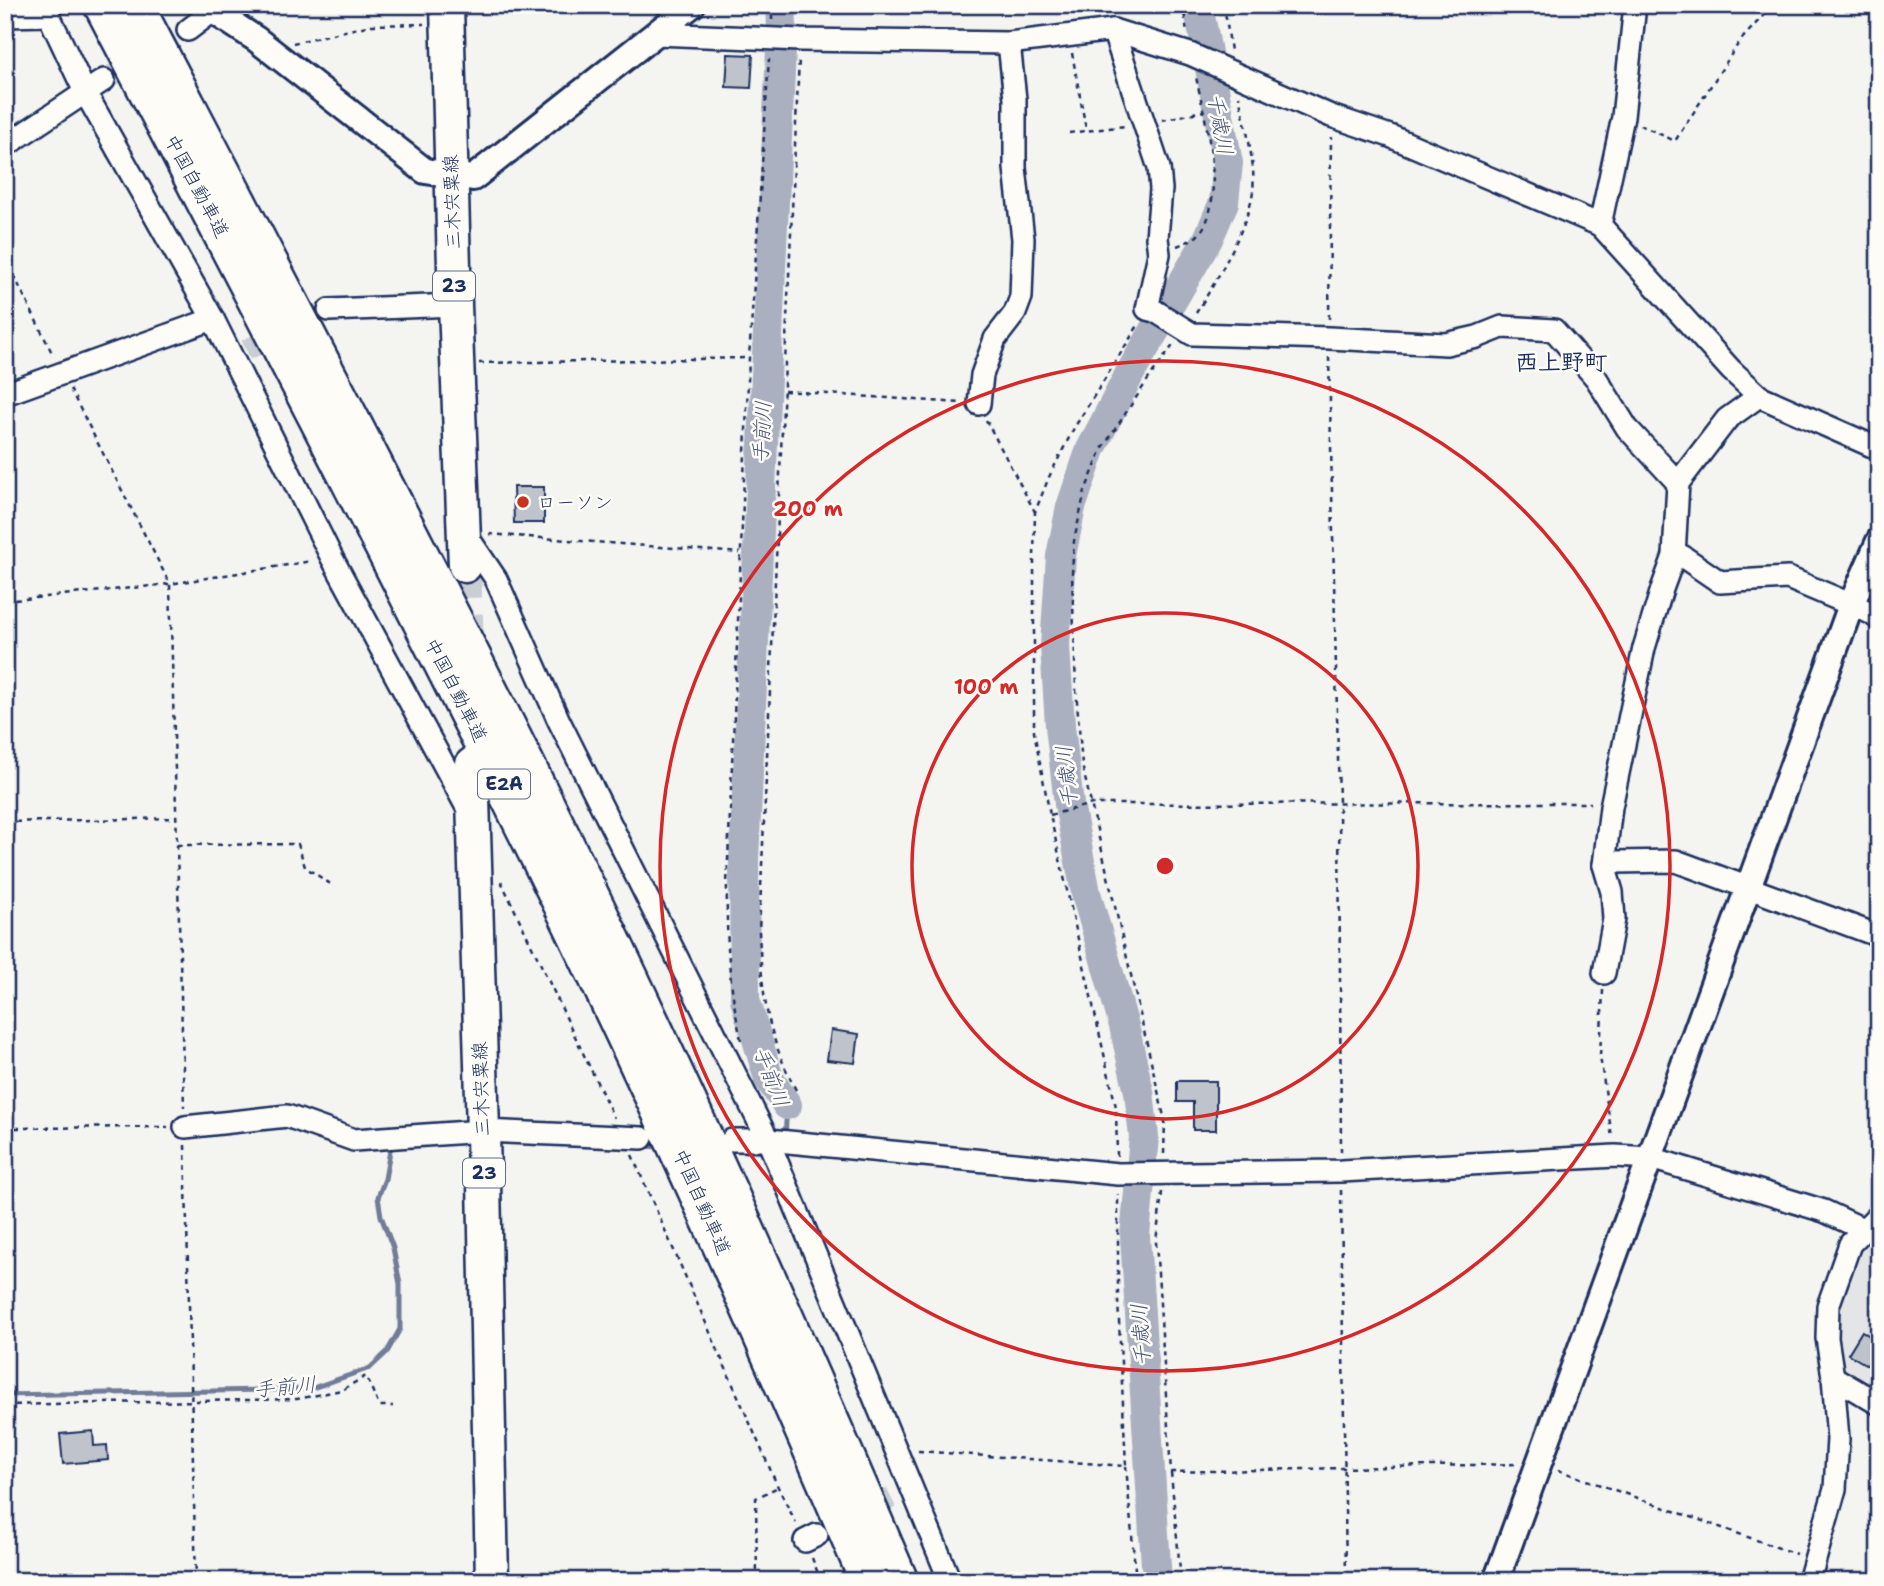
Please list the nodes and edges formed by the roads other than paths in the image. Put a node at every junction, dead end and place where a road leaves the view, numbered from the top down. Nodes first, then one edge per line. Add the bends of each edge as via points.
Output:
1 (103, 5) edge
2 (134, 5) edge
3 (692, 5) edge
4 (1635, 5) edge
5 (211, 8) edge
6 (47, 10) edge
7 (447, 15) edge
8 (5, 16) edge
9 (188, 30) tunnel mouth
10 (1113, 30) junction
11 (656, 34) junction
12 (1009, 43) junction
13 (104, 80) tunnel mouth
14 (85, 92) junction
15 (5, 146) edge
16 (451, 175) junction
17 (1600, 225) junction
18 (455, 305) junction
19 (329, 310) tunnel mouth
20 (214, 319) junction
21 (5, 394) edge
22 (1759, 396) junction
23 (979, 404) road end
24 (1879, 449) edge
25 (1678, 483) junction
26 (465, 533) junction
27 (1879, 541) edge
28 (1674, 556) junction
29 (465, 566) tunnel mouth
30 (1851, 605) junction
31 (1879, 619) edge
32 (471, 764) dead end
33 (473, 818) junction
34 (1604, 865) junction
35 (1748, 888) junction
36 (1879, 936) edge
37 (1604, 973) road end
38 (185, 1127) road end
39 (483, 1131) junction
40 (633, 1138) road end
41 (732, 1140) dead end
42 (768, 1140) junction
43 (1651, 1158) junction
44 (1872, 1222) edge
45 (1833, 1377) junction
46 (1879, 1404) edge
47 (1812, 1571) edge
48 (492, 1581) edge
49 (869, 1581) edge
50 (899, 1581) edge
51 (950, 1581) edge
52 (1496, 1581) edge

1 - 49 highway, 中国自動車道 / E2A via 523,823 659,1108
2 - 50 highway, 中国自動車道 / E2A via 549,811 673,1070
3 - 11 street
4 - 17 street via 1623,117
5 - 9 street
5 - 16 street via 425,171
6 - 8 street
6 - 14 street
7 - 16 main road, 三木宍粟線 / 23
10 - 12 street
10 - 17 street via 1195,57
10 - 25 street via 1159,168 1158,254 1151,310 1192,334 1446,344 1502,327 1554,330 1596,378 1627,428
11 - 12 street
11 - 16 street via 473,178
12 - 23 street via 1023,239 1021,297 995,340 982,374
13 - 14 street
14 - 15 street
14 - 20 street
16 - 18 main road, 三木宍粟線 / 23
17 - 22 street
18 - 19 street
18 - 26 main road, 三木宍粟線 / 23
20 - 21 street
20 - 33 street via 240,353 332,558
22 - 24 street
22 - 25 street via 1727,419
25 - 28 street
26 - 29 main road, 三木宍粟線 / 23
26 - 42 street via 496,579 559,721
27 - 30 street
28 - 30 street via 1682,556 1720,582 1788,578
28 - 34 street via 1644,648 1611,807
30 - 31 street
30 - 35 street
32 - 33 main road, 三木宍粟線 / 23
33 - 39 main road, 三木宍粟線 / 23
34 - 35 street via 1676,861
34 - 37 street via 1614,919
35 - 36 street
35 - 43 street
38 - 39 street via 288,1116 354,1140
39 - 40 street
39 - 48 main road, 三木宍粟線 / 23
41 - 42 street
42 - 43 street via 1161,1175
42 - 51 street via 897,1450 902,1493
43 - 44 street
43 - 52 street
44 - 45 street via 1850,1244 1828,1306
45 - 46 street
45 - 47 street via 1838,1439 1835,1489

